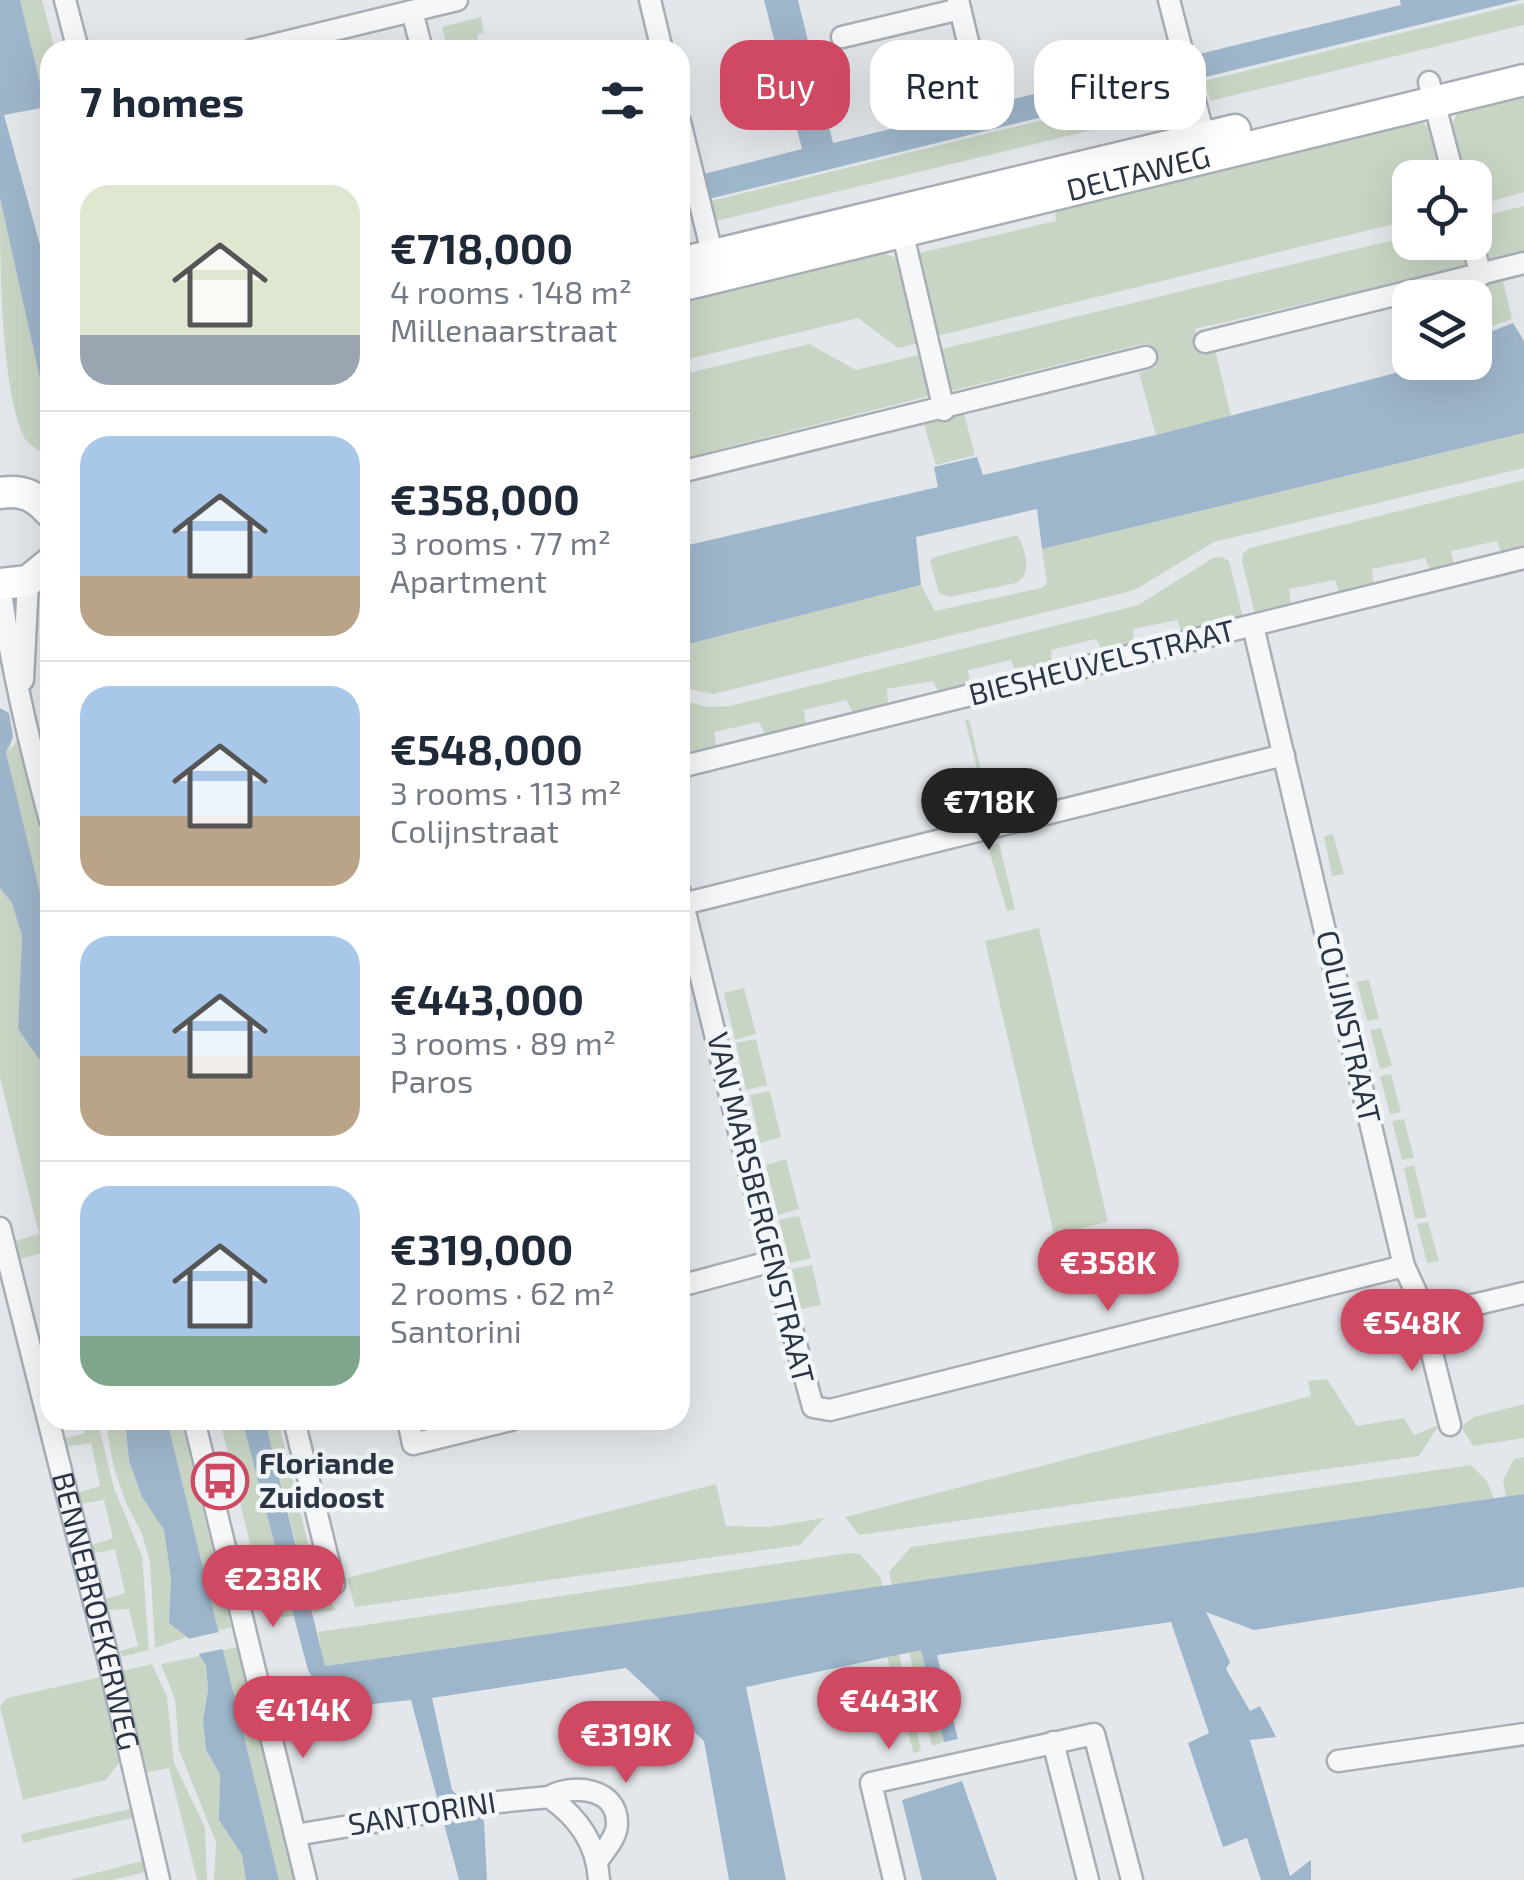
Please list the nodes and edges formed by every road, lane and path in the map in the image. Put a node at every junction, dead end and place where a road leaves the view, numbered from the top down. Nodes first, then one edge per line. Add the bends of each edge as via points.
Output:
1 (65, 0) edge
2 (457, 0) edge
3 (650, 0) edge
4 (1169, 0) edge
5 (959, 4) edge
6 (412, 11) junction
7 (842, 37) dead end
8 (75, 40) edge
9 (293, 40) edge
10 (419, 40) edge
11 (660, 40) edge
12 (968, 40) edge
13 (1524, 59) edge
14 (1524, 80) edge
15 (1431, 92) junction
16 (1206, 147) junction
17 (1449, 160) edge
18 (690, 161) edge
19 (900, 222) junction
20 (1476, 260) edge
21 (690, 264) edge
22 (1524, 264) edge
23 (715, 266) junction
24 (1480, 275) junction
25 (690, 280) edge
26 (1205, 342) dead end
27 (1146, 357) dead end
28 (944, 410) junction
29 (690, 470) edge
30 (4, 487) edge
31 (40, 500) edge
32 (1524, 558) edge
33 (20, 578) edge
34 (1253, 626) junction
35 (1284, 755) junction
36 (690, 765) edge
37 (40, 785) edge
38 (690, 896) edge
39 (690, 934) edge
40 (0, 1228) edge
41 (773, 1261) junction
42 (1404, 1266) junction
43 (690, 1283) edge
44 (1524, 1294) edge
45 (1427, 1316) junction
46 (40, 1387) edge
47 (1450, 1426) dead end
48 (51, 1430) edge
49 (196, 1430) edge
50 (296, 1430) edge
51 (410, 1430) edge
52 (470, 1430) edge
53 (334, 1584) dead end
54 (1523, 1737) edge
55 (1053, 1742) junction
56 (1338, 1761) dead end
57 (550, 1797) junction
58 (295, 1835) junction
59 (599, 1870) edge
60 (160, 1880) edge
61 (306, 1880) edge
62 (894, 1880) edge
63 (1088, 1880) edge
64 (1132, 1880) edge

1 - 8 street
2 - 6 street
3 - 11 street
4 - 16 street
5 - 7 street
5 - 12 street
6 - 9 street
6 - 10 street
13 - 15 street, DELTAWEG
14 - 15 street, DELTAWEG
15 - 16 street, DELTAWEG
15 - 17 street
16 - 19 street, DELTAWEG
18 - 23 street
19 - 23 street, DELTAWEG
19 - 28 street
20 - 24 street
21 - 23 street, DELTAWEG
22 - 24 street
23 - 25 street, DELTAWEG
24 - 26 street
27 - 28 street
28 - 29 street
30 - 31 street
32 - 34 street, BIESHEUVELSTRAAT
33 - 37 street via 6,637
34 - 35 street, COLIJNSTRAAT
34 - 36 street, BIESHEUVELSTRAAT
35 - 38 street
35 - 42 street, COLIJNSTRAAT
39 - 41 street, VAN MARSBERGENSTRAAT
40 - 46 street, BENNEBROEKERWEG
41 - 42 street, VAN MARSBERGENSTRAAT via 813,1407 830,1410
41 - 43 street
42 - 45 street, COLIJNSTRAAT
44 - 45 street
45 - 47 street, COLIJNSTRAAT
48 - 60 street, BENNEBROEKERWEG
49 - 58 street
50 - 53 street
51 - 52 street via 414,1444
54 - 56 street
55 - 62 street via 871,1782
55 - 63 street
55 - 64 street via 1094,1734
57 - 58 street, SANTORINI
57 - 59 street, SANTORINI via 584,1830
57 - 59 street, SANTORINI via 579,1788 609,1804 618,1822
58 - 61 street

